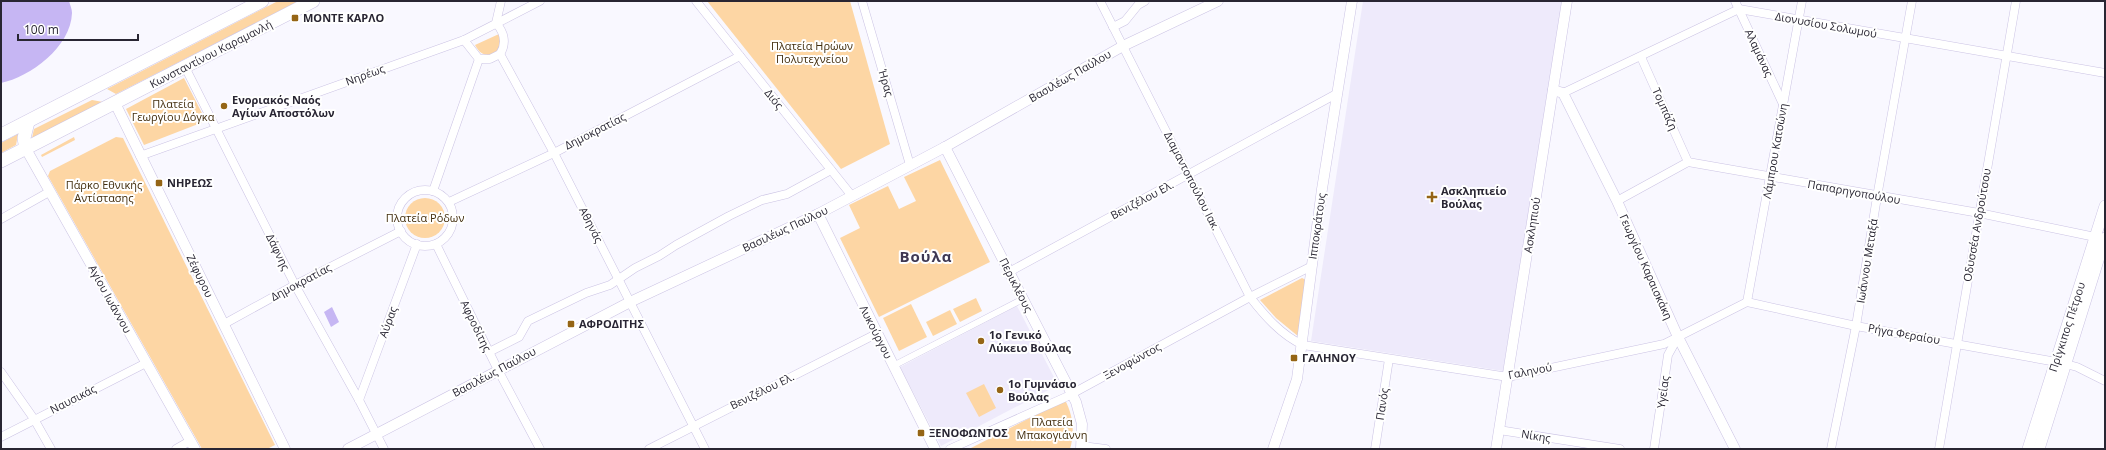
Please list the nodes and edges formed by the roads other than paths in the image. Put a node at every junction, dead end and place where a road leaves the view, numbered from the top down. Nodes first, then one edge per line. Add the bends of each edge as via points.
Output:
1 (262, 1) edge
2 (313, 1) edge
3 (500, 1) edge
4 (540, 1) edge
5 (696, 1) edge
6 (862, 1) edge
7 (1100, 1) edge
8 (1145, 1) edge
9 (1218, 1) edge
10 (1352, 1) edge
11 (1567, 1) edge
12 (1735, 1) edge
13 (1802, 1) edge
14 (1912, 1) edge
15 (2016, 1) edge
16 (1739, 10) junction
17 (1798, 20) junction
18 (496, 23) junction
19 (1113, 27) junction
20 (464, 40) junction
21 (1906, 40) junction
22 (1123, 46) junction
23 (500, 54) junction
24 (740, 56) junction
25 (1641, 57) junction
26 (2006, 57) junction
27 (479, 59) junction
28 (185, 67) junction
29 (2105, 73) edge
30 (87, 92) junction
31 (1558, 92) junction
32 (1338, 93) junction
33 (115, 103) junction
34 (1783, 104) junction
35 (28, 122) junction
36 (217, 129) junction
37 (1, 135) edge
38 (945, 147) junction
39 (26, 149) junction
40 (554, 153) junction
41 (140, 156) junction
42 (1, 162) edge
43 (1688, 162) junction
44 (910, 165) junction
45 (831, 170) junction
46 (1189, 174) junction
47 (1770, 177) junction
48 (433, 191) junction
49 (50, 192) junction
50 (852, 196) junction
51 (1877, 197) junction
52 (1617, 201) junction
53 (449, 202) junction
54 (2105, 206) edge
55 (1979, 213) junction
56 (818, 214) junction
57 (1, 219) edge
58 (401, 232) junction
59 (2102, 238) edge
60 (416, 244) junction
61 (436, 244) junction
62 (1312, 266) junction
63 (1009, 272) junction
64 (619, 280) junction
65 (295, 285) junction
66 (1250, 297) junction
67 (1023, 299) junction
68 (630, 302) junction
69 (1747, 302) junction
70 (224, 324) junction
71 (1856, 326) junction
72 (876, 334) junction
73 (1678, 337) junction
74 (1956, 344) junction
75 (1303, 345) junction
76 (489, 352) junction
77 (1389, 359) junction
78 (146, 363) junction
79 (2061, 363) junction
80 (893, 366) junction
81 (498, 370) junction
82 (1, 372) edge
83 (1508, 377) junction
84 (2105, 381) edge
85 (1072, 393) junction
86 (359, 400) junction
87 (34, 419) junction
88 (692, 426) junction
89 (1499, 430) junction
90 (376, 435) junction
91 (1, 437) edge
92 (192, 445) edge
93 (1081, 447) edge
94 (51, 449) edge
95 (176, 449) edge
96 (285, 449) edge
97 (348, 449) edge
98 (384, 449) edge
99 (540, 449) edge
100 (649, 449) edge
101 (705, 449) edge
102 (935, 449) edge
103 (950, 449) edge
104 (1106, 449) edge
105 (1273, 449) edge
106 (1375, 449) edge
107 (1496, 449) edge
108 (1620, 449) edge
109 (1654, 449) edge
110 (1735, 449) edge
111 (1831, 449) edge
112 (1938, 449) edge
113 (2028, 449) edge
114 (2039, 449) edge

1 - 30 highway, Κωνσταντίνου Καραμανλή
2 - 28 highway, Κωνσταντίνου Καραμανλή
3 - 18 street
4 - 18 street, Νηρέως
5 - 24 street, Διός
6 - 44 street, Ήρας
7 - 19 street, Διαμαντοπούλου Ιακ.
8 - 19 street via 1138,5 1128,18
9 - 22 street, Βασιλέως Παύλου
10 - 32 street, Ιπποκράτους
11 - 31 street, Ασκληπιού
12 - 16 street, Αλαμάνας
13 - 17 street, Λάμπρου Κατσώνη
14 - 21 street, Ιωάννου Μεταξά
15 - 26 street, Οδυσσέα Ανδρούτσου
16 - 17 street, Διονυσίου Σολωμού
16 - 25 street
16 - 34 street, Αλαμάνας
17 - 21 street, Διονυσίου Σολωμού
17 - 34 street, Λάμπρου Κατσώνη
18 - 20 street, Νηρέως
18 - 23 street via 501,30 504,43
19 - 22 street, Διαμαντοπούλου Ιακ.
20 - 27 street
20 - 36 street, Νηρέως
21 - 26 street, Διονυσίου Σολωμού
21 - 51 street, Ιωάννου Μεταξά
22 - 38 street, Βασιλέως Παύλου
22 - 46 street, Διαμαντοπούλου Ιακ.
23 - 27 street via 490,59
23 - 40 street, Αθηνάς
24 - 40 street, Δημοκρατίας
24 - 45 street, Διός
25 - 31 street
25 - 43 street, Τομπάζη
26 - 29 street, Διονυσίου Σολωμού
26 - 55 street, Οδυσσέα Ανδρούτσου
27 - 48 street
28 - 33 highway, Κωνσταντίνου Καραμανλή
28 - 36 street, Δάφνης
30 - 33 highway via 100,94
30 - 35 highway, Κωνσταντίνου Καραμανλή
31 - 52 street, Γεωργίου Καραισκάκη
31 - 83 street, Ασκληπιού
32 - 46 street, Βενιζέλου Ελ.
32 - 62 street, Ιπποκράτους
33 - 39 highway, Κωνσταντίνου Καραμανλή
33 - 41 street, Ζέφυρου
34 - 47 street, Λάμπρου Κατσώνη
35 - 37 highway, Κωνσταντίνου Καραμανλή
35 - 39 highway via 24,138
36 - 41 street, Νηρέως via 151,150
36 - 65 street, Δάφνης
38 - 44 street, Βασιλέως Παύλου
38 - 63 street, Περικλέους
39 - 42 highway, Κωνσταντίνου Καραμανλή
39 - 49 street, Αγίου Ιωάννου
40 - 53 street, Δημοκρατίας
40 - 64 street, Αθηνάς
41 - 70 street, Ζέφυρου
43 - 47 street, Παπαρηγοπούλου
43 - 52 street
44 - 50 street, Βασιλέως Παύλου
45 - 50 street, Διός
45 - 64 street via 787,194 762,200 729,216 635,268
46 - 63 street, Βενιζέλου Ελ.
46 - 66 street, Διαμαντοπούλου Ιακ.
47 - 51 street, Παπαρηγοπούλου
47 - 69 street, Λάμπρου Κατσώνη
48 - 53 street
48 - 58 street via 417,191 404,200 397,215
49 - 57 street
49 - 78 street, Αγίου Ιωάννου
50 - 56 street, Βασιλέως Παύλου
51 - 55 street, Παπαρηγοπούλου
51 - 71 street, Ιωάννου Μεταξά
52 - 73 street, Γεωργίου Καραισκάκη
53 - 61 street via 453,220 451,229 448,235
54 - 59 main road, Πρίγκιπος Πέτρου
55 - 59 street, Παπαρηγοπούλου
55 - 74 street, Οδυσσέα Ανδρούτσου
56 - 68 street, Βασιλέως Παύλου
56 - 72 street, Λυκούργου
58 - 60 street
58 - 65 street, Δημοκρατίας
59 - 79 main road, Πρίγκιπος Πέτρου
60 - 61 street
60 - 86 street, Αύρας
61 - 76 street, Αφροδίτης
62 - 66 street, Ξενοφώντος
62 - 75 street, Ιπποκράτους
63 - 67 street, Περικλέους
64 - 68 street, Αθηνάς
64 - 76 street via 528,321 519,337
65 - 70 street, Δημοκρατίας
65 - 86 street, Δάφνης
66 - 75 street, Διαμαντοπούλου Ιακ. via 1263,314 1293,341
66 - 85 street, Ξενοφώντος
67 - 80 street
67 - 85 street, Περικλέους
68 - 81 street, Βασιλέως Παύλου
68 - 88 street, Αθηνάς
69 - 71 street, Ρήγα Φεραίου
69 - 73 street, Γαληνού
70 - 96 street, Ζέφυρου
71 - 74 street, Ρήγα Φεραίου
71 - 111 street, Ιωάννου Μεταξά
72 - 80 street, Λυκούργου
72 - 88 street, Βενιζέλου Ελ.
73 - 83 street, Γαληνού via 1664,344
73 - 109 street, Υγείας via 1668,355
73 - 110 street, Γεωργίου Καραισκάκη
74 - 79 street, Ρήγα Φεραίου
74 - 112 street, Οδυσσέα Ανδρούτσου
75 - 77 street, Γαληνού
75 - 105 street, Ιπποκράτους via 1295,389
76 - 81 street, Αφροδίτης
77 - 83 street, Γαληνού
77 - 106 street, Πανός
78 - 87 street, Ναυσικάς
78 - 92 street, Αγίου Ιωάννου
79 - 84 street, Ρήγα Φεραίου
79 - 113 main road, Πρίγκιπος Πέτρου
79 - 114 main road, Πρίγκιπος Πέτρου
80 - 102 street, Λυκούργου
81 - 90 street, Βασιλέως Παύλου
81 - 99 street, Αφροδίτης
82 - 87 street
83 - 89 street, Ασκληπιού
85 - 93 street, Περικλέους via 1081,418
85 - 103 street, Ξενοφώντος
86 - 90 street, Δάφνης
87 - 91 street, Ναυσικάς
87 - 94 street
88 - 100 street, Βενιζέλου Ελ.
88 - 101 street, Αθηνάς
89 - 107 street, Ασκληπιού
89 - 108 street, Νίκης
90 - 97 street, Βασιλέως Παύλου
90 - 98 street, Δάφνης
92 - 95 street
93 - 104 street

